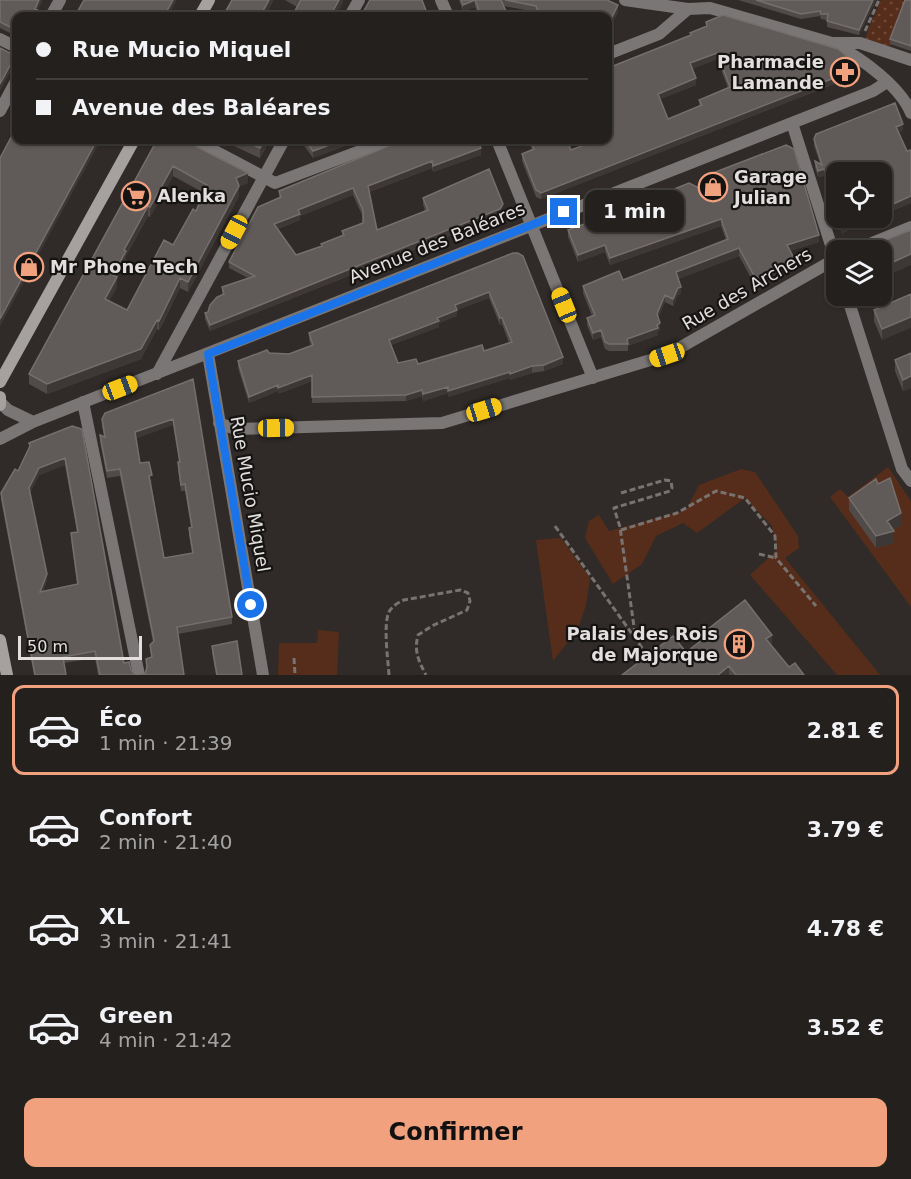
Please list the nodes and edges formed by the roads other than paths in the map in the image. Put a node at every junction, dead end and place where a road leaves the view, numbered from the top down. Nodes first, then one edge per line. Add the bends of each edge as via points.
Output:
1 (625, 0) edge
2 (659, 2) edge
3 (688, 9) junction
4 (832, 43) junction
5 (612, 52) edge
6 (910, 56) edge
7 (887, 82) junction
8 (12, 88) edge
9 (0, 111) edge
10 (911, 113) edge
11 (792, 123) junction
12 (132, 144) edge
13 (202, 144) edge
14 (282, 144) edge
15 (378, 144) edge
16 (499, 144) edge
17 (264, 176) junction
18 (531, 225) junction
19 (911, 227) edge
20 (830, 240) edge
21 (879, 240) edge
22 (826, 266) edge
23 (850, 306) edge
24 (208, 354) junction
25 (157, 374) junction
26 (593, 378) junction
27 (0, 382) edge
28 (0, 402) edge
29 (83, 402) junction
30 (33, 422) junction
31 (219, 423) junction
32 (0, 439) edge
33 (911, 482) edge
34 (0, 640) edge
35 (7, 675) edge
36 (139, 675) edge
37 (263, 675) edge

1 - 2 street
2 - 3 street
3 - 4 street via 710,8
3 - 5 street via 659,34
4 - 6 street via 863,44
4 - 7 street via 856,55
7 - 10 street
7 - 11 street, Avenue des Baléares via 873,92
8 - 9 street
11 - 18 street, Avenue des Baléares
11 - 20 street
12 - 27 main road
13 - 17 street
14 - 17 street
15 - 17 street via 275,183
16 - 18 street
17 - 25 street
18 - 24 street, Avenue des Baléares
18 - 26 street
19 - 21 street
22 - 26 street, Rue des Archers via 667,355
23 - 33 street via 902,469
24 - 25 street, Avenue des Baléares
24 - 31 street, Rue Mucio Miquel
25 - 29 street, Avenue des Baléares
26 - 31 street, Rue des Archers via 442,423 235,429
28 - 30 street
29 - 30 street, Avenue des Baléares
29 - 36 street
30 - 32 street, Avenue des Baléares
31 - 37 street, Rue Mucio Miquel
34 - 35 main road

